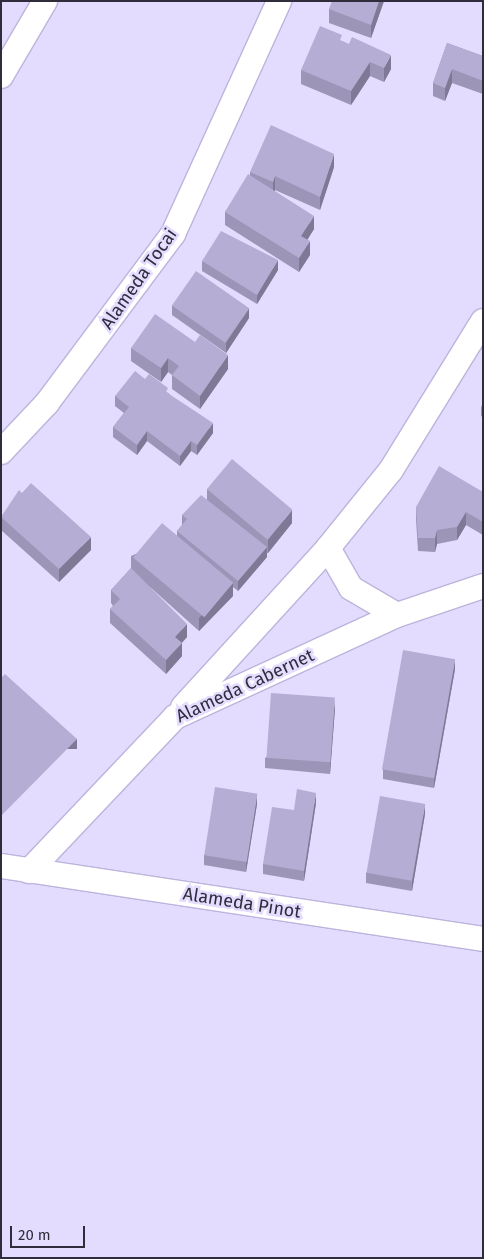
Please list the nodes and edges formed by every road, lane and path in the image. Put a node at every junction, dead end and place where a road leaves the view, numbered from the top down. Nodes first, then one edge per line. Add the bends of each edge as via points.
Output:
1 (45, 1) edge
2 (279, 1) edge
3 (1, 76) edge
4 (483, 321) edge
5 (1, 452) edge
6 (328, 548) junction
7 (483, 586) edge
8 (397, 615) junction
9 (175, 717) junction
10 (1, 866) edge
11 (29, 871) junction
12 (483, 939) edge

1 - 3 street
2 - 5 street, Alameda Tocai via 173,234 47,403
4 - 6 street via 391,470
6 - 8 street via 351,588
6 - 9 street
7 - 8 street, Alameda Cabernet
8 - 9 street, Alameda Cabernet
9 - 11 street, Alameda Cabernet
10 - 11 street, Alameda Pinot
11 - 12 street, Alameda Pinot

